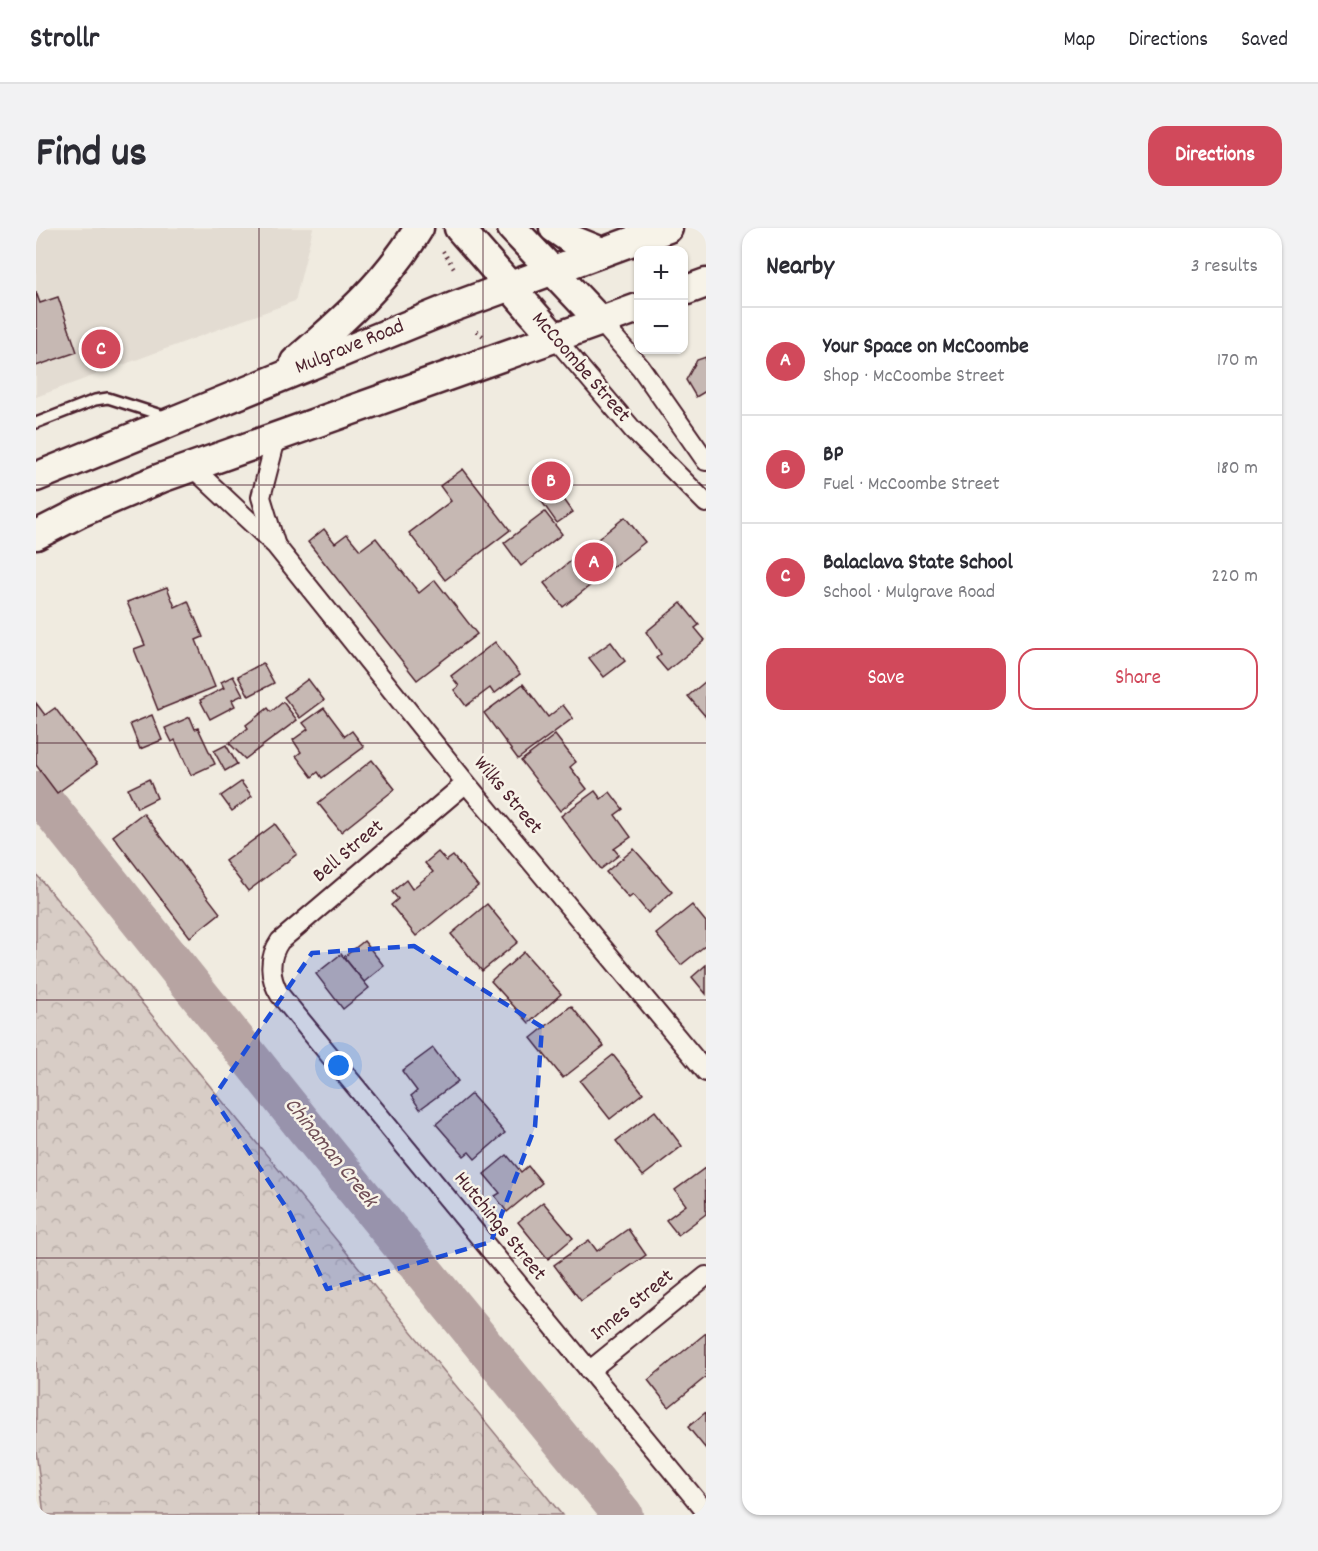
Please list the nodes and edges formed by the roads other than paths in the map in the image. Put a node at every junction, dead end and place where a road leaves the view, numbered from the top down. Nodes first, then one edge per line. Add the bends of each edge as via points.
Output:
1 (459, 228) edge
2 (512, 228) edge
3 (554, 228) edge
4 (668, 228) edge
5 (427, 236) edge
6 (602, 252) junction
7 (552, 270) junction
8 (706, 283) edge
9 (510, 286) junction
10 (688, 290) edge
11 (634, 310) edge
12 (601, 322) junction
13 (555, 338) junction
14 (277, 377) junction
15 (173, 419) junction
16 (36, 423) edge
17 (277, 435) junction
18 (706, 461) edge
19 (191, 466) junction
20 (36, 477) edge
21 (706, 503) edge
22 (36, 535) edge
23 (276, 546) junction
24 (466, 783) junction
25 (271, 963) joint
26 (706, 1072) edge
27 (706, 1276) edge
28 (589, 1371) junction
29 (706, 1512) edge

1 - 9 main road, McCoombe Street
2 - 7 main road, McCoombe Street
3 - 6 main road
4 - 6 main road, Mulgrave Road
5 - 14 main road via 365,300
6 - 7 main road, Mulgrave Road
7 - 9 main road, Mulgrave Road
7 - 12 main road, McCoombe Street
8 - 10 main road
9 - 13 main road, McCoombe Street
9 - 14 main road, Mulgrave Road
11 - 12 main road
12 - 13 main road
12 - 18 street, McCoombe Street via 640,368
13 - 17 main road
13 - 21 street, McCoombe Street via 633,429
14 - 15 main road, Mulgrave Road
15 - 16 lane via 108,398
15 - 20 main road, Mulgrave Road
17 - 19 main road
17 - 23 street, Wilks Street via 261,497
19 - 22 main road
19 - 23 street, Wilks Street
23 - 24 street, Wilks Street
24 - 25 street, Bell Street via 284,937 274,950
24 - 26 street, Wilks Street
25 - 28 street, Hutchings Street via 272,981 280,995
27 - 28 street, Innes Street
28 - 29 street, Hutchings Street

